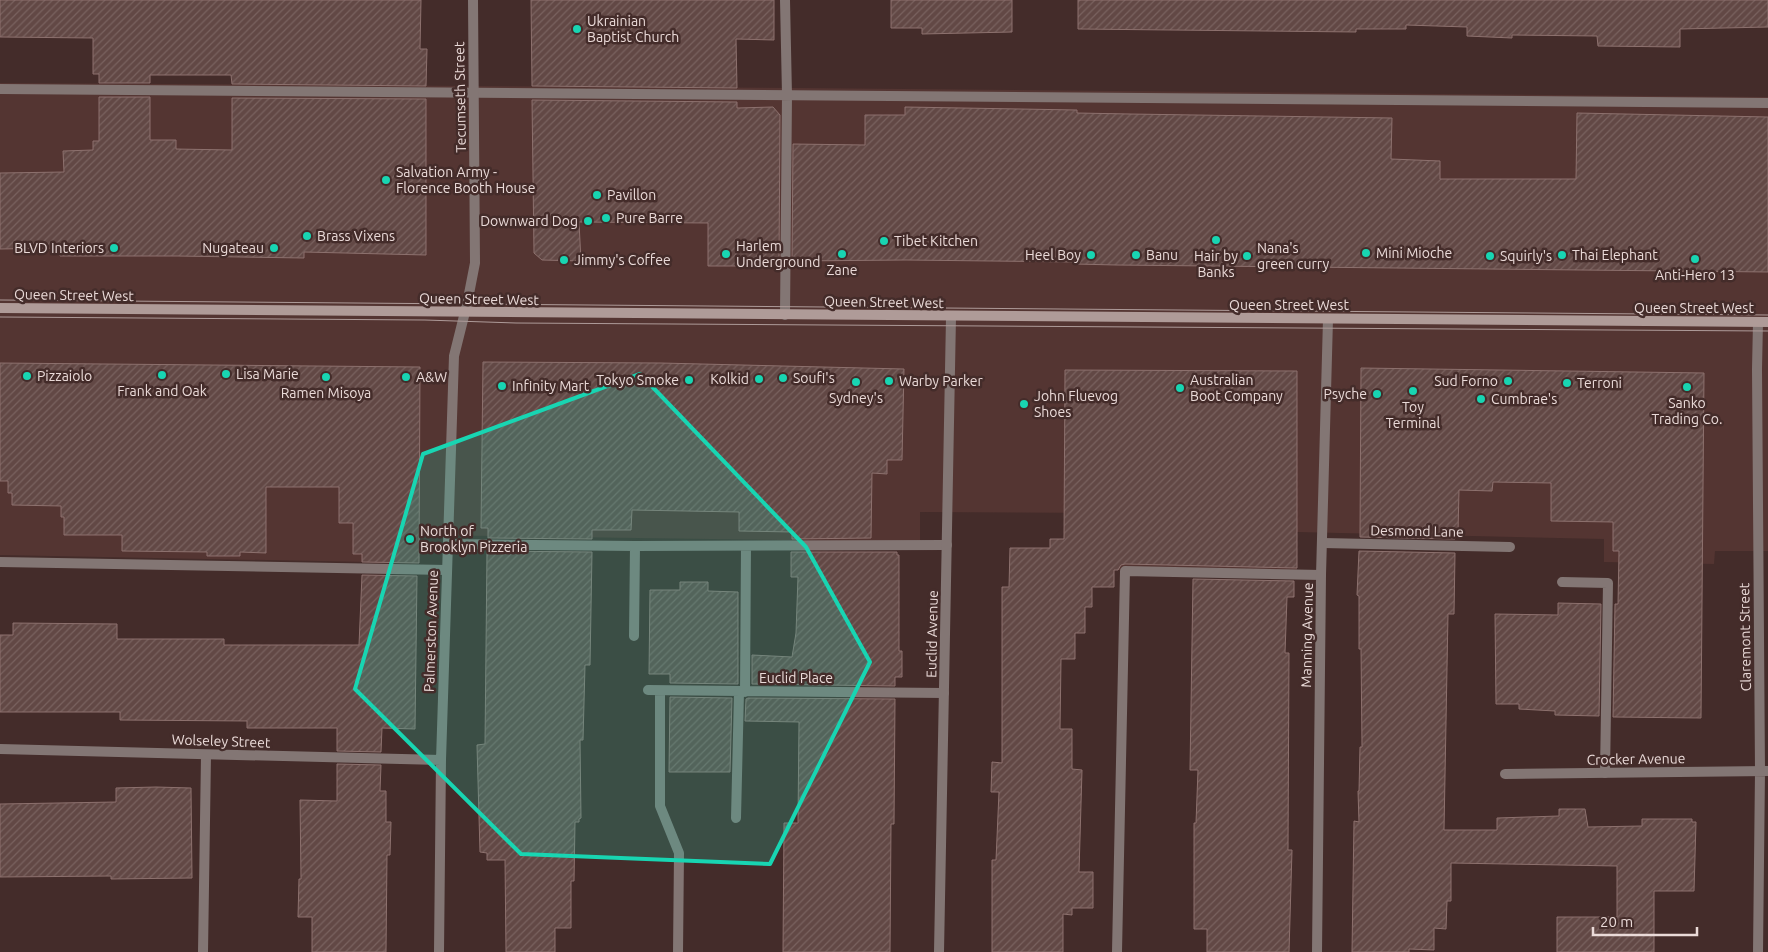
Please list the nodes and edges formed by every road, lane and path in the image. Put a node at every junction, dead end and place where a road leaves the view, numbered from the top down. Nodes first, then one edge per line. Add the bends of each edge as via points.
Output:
1 (472, 0) edge
2 (785, 0) edge
3 (0, 90) edge
4 (474, 93) junction
5 (788, 95) junction
6 (1768, 103) edge
7 (0, 308) edge
8 (465, 312) junction
9 (785, 315) junction
10 (951, 317) junction
11 (1328, 319) junction
12 (1763, 322) edge
13 (1323, 543) junction
14 (448, 544) junction
15 (947, 545) junction
16 (636, 546) junction
17 (746, 546) junction
18 (1510, 546) dead end
19 (0, 562) edge
20 (447, 570) junction
21 (1321, 575) junction
22 (1562, 582) dead end
23 (634, 636) dead end
24 (648, 690) dead end
25 (660, 690) junction
26 (742, 692) junction
27 (944, 693) junction
28 (0, 749) edge
29 (206, 755) junction
30 (441, 760) junction
31 (1764, 771) edge
32 (1605, 773) junction
33 (1505, 774) dead end
34 (736, 818) dead end
35 (203, 952) edge
36 (439, 952) edge
37 (678, 952) edge
38 (939, 952) edge
39 (1117, 952) edge
40 (1317, 952) edge
41 (1758, 952) edge

1 - 4 street, Tecumseth Street
2 - 5 street
3 - 4 street
4 - 5 street
4 - 8 street, Tecumseth Street via 475,263
5 - 6 street
5 - 9 street
7 - 8 main road, Queen Street West
8 - 9 main road, Queen Street West
8 - 14 street, Palmerston Avenue via 454,356
9 - 10 main road, Queen Street West
10 - 11 main road, Queen Street West
10 - 15 street, Euclid Avenue
11 - 12 main road, Queen Street West
11 - 13 street, Manning Avenue
12 - 31 street, Claremont Street via 1757,369
13 - 18 street, Desmond Lane
13 - 21 street, Manning Avenue
14 - 16 street
14 - 20 street, Palmerston Avenue
15 - 17 street
15 - 27 street, Euclid Avenue
16 - 17 street
16 - 23 street
17 - 26 street
19 - 20 street
20 - 30 street, Palmerston Avenue
21 - 39 street via 1125,570
21 - 40 street, Manning Avenue
22 - 32 street via 1608,583
24 - 25 street, Euclid Place
25 - 26 street, Euclid Place
25 - 37 street via 660,806 679,853
26 - 27 street, Euclid Place
26 - 34 street
27 - 38 street, Euclid Avenue
28 - 29 street, Wolseley Street
29 - 30 street, Wolseley Street
29 - 35 street
30 - 36 street, Palmerston Avenue
31 - 32 street, Crocker Avenue
31 - 41 street, Claremont Street
32 - 33 street, Crocker Avenue

